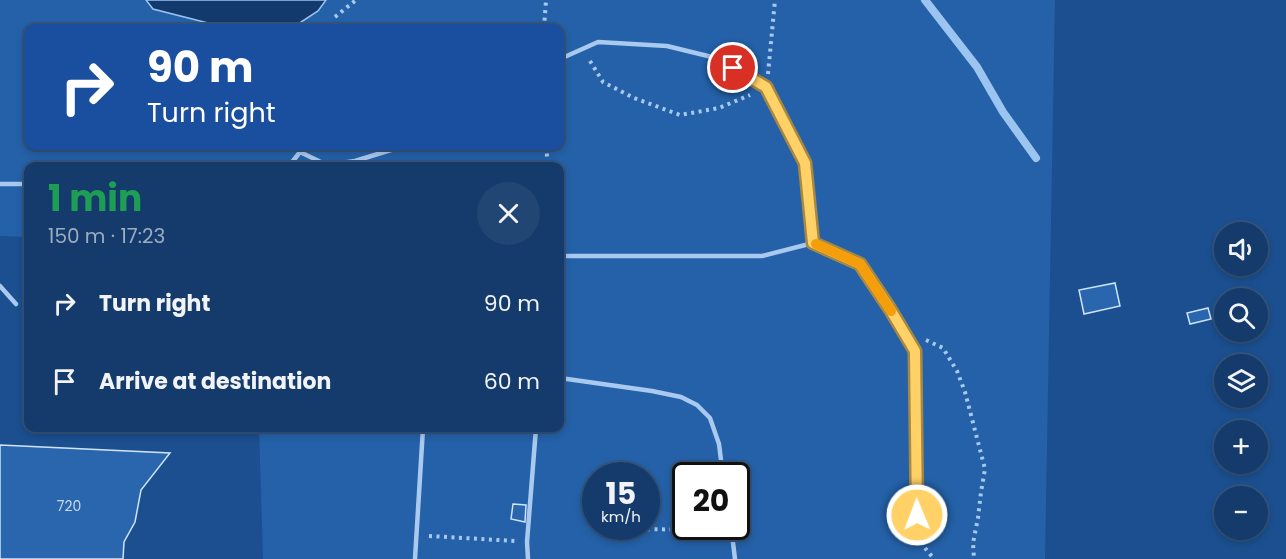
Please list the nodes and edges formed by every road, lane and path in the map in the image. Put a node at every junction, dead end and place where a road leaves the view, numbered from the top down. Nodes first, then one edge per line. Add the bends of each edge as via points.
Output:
1 (356, 0) edge
2 (546, 0) edge
3 (775, 0) edge
4 (335, 17) dead end
5 (544, 24) edge
6 (582, 49) junction
7 (564, 57) edge
8 (766, 87) junction
9 (391, 150) edge
10 (300, 152) joint
11 (292, 162) edge
12 (321, 162) edge
13 (348, 162) edge
14 (0, 184) edge
15 (24, 184) edge
16 (813, 243) junction
17 (564, 256) edge
18 (0, 286) edge
19 (16, 304) dead end
20 (922, 338) dead end
21 (564, 379) edge
22 (423, 432) edge
23 (536, 432) edge
24 (721, 462) edge
25 (417, 535) junction
26 (917, 538) dead end
27 (733, 540) edge
28 (527, 542) junction
29 (415, 559) edge
30 (528, 559) edge
31 (735, 559) edge
32 (974, 559) edge

1 - 4 path
2 - 5 path
3 - 8 path
6 - 7 lane
6 - 8 lane via 598,42 667,46 716,58
6 - 8 path via 603,82 680,115 719,108
8 - 16 lane via 805,163
9 - 13 lane
10 - 11 lane
10 - 12 lane
14 - 15 lane
16 - 17 lane via 762,256
16 - 26 lane via 860,264 915,351
18 - 19 lane
20 - 32 path via 943,348 957,371 985,469
21 - 24 lane via 671,395 698,405 710,418
22 - 25 lane
23 - 28 lane
25 - 28 path
25 - 29 lane
27 - 31 lane
28 - 30 lane

